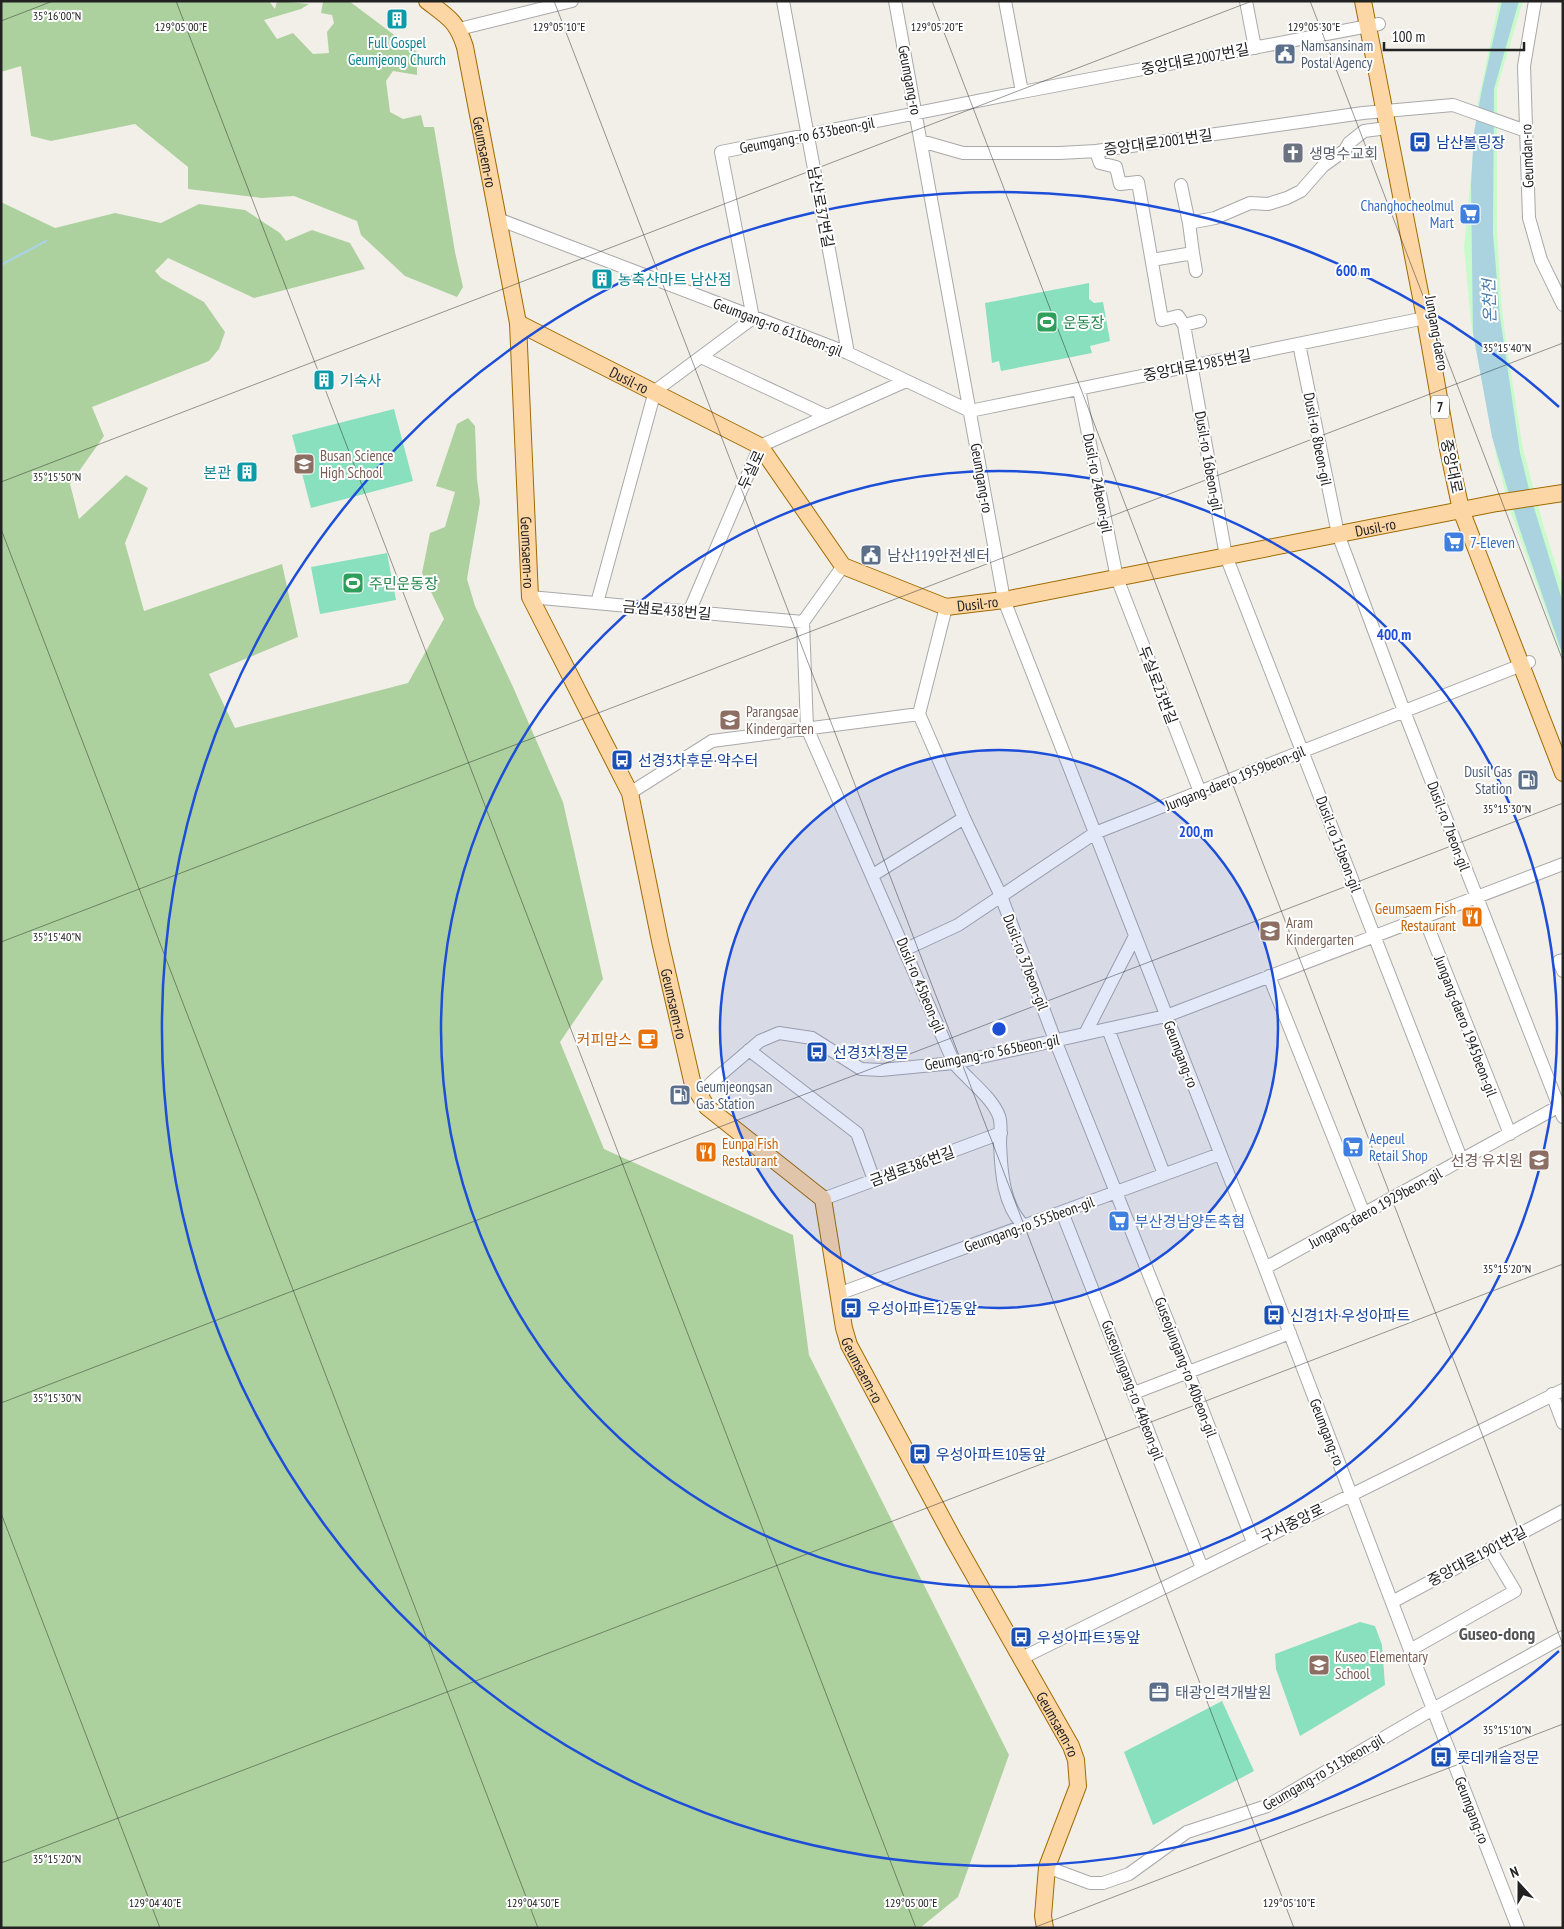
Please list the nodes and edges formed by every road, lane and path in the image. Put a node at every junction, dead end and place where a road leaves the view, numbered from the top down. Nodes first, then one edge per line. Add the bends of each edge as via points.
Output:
1 (427, 1) edge
2 (572, 1) edge
3 (783, 1) edge
4 (895, 1) edge
5 (1005, 1) edge
6 (1246, 1) edge
7 (1363, 1) edge
8 (1374, 1) edge
9 (1535, 1) edge
10 (1374, 25) junction
11 (459, 29) junction
12 (1255, 48) junction
13 (1022, 92) junction
14 (916, 114) junction
15 (1389, 117) junction
16 (1526, 131) junction
17 (807, 135) junction
18 (921, 141) junction
19 (1096, 151) junction
20 (1181, 185) dead end
21 (498, 219) junction
22 (1188, 223) junction
23 (1193, 253) junction
24 (1152, 260) junction
25 (1196, 271) dead end
26 (1563, 305) edge
27 (753, 318) junction
28 (1425, 318) junction
29 (1200, 321) dead end
30 (518, 323) junction
31 (1184, 325) junction
32 (1299, 344) junction
33 (848, 354) junction
34 (702, 357) junction
35 (1193, 366) junction
36 (906, 381) junction
37 (1079, 389) junction
38 (655, 392) junction
39 (970, 411) junction
40 (827, 416) junction
41 (760, 446) junction
42 (1556, 494) edge
43 (1466, 509) junction
44 (1338, 534) junction
45 (1226, 556) junction
46 (843, 566) junction
47 (1117, 578) junction
48 (530, 597) junction
49 (1004, 600) junction
50 (597, 603) junction
51 (946, 607) junction
52 (689, 612) junction
53 (803, 622) junction
54 (1525, 663) junction
55 (1404, 711) junction
56 (919, 714) junction
57 (808, 728) junction
58 (1563, 749) edge
59 (1303, 751) junction
60 (1563, 774) edge
61 (1200, 792) junction
62 (630, 793) junction
63 (964, 818) junction
64 (1095, 833) junction
65 (1563, 864) edge
66 (873, 875) junction
67 (1001, 896) junction
68 (1476, 897) junction
69 (1424, 917) junction
70 (1135, 936) junction
71 (1374, 936) junction
72 (906, 949) junction
73 (1563, 960) edge
74 (1563, 971) edge
75 (1270, 976) junction
76 (1166, 1016) junction
77 (1108, 1029) junction
78 (1084, 1034) junction
79 (1056, 1040) junction
80 (750, 1050) junction
81 (954, 1063) junction
82 (699, 1097) junction
83 (1561, 1109) edge
84 (1001, 1133) junction
85 (1510, 1134) junction
86 (1220, 1154) junction
87 (1462, 1161) junction
88 (1164, 1174) junction
89 (874, 1180) junction
90 (1117, 1192) junction
91 (823, 1198) junction
92 (1062, 1212) junction
93 (1364, 1214) junction
94 (1024, 1226) junction
95 (1265, 1268) junction
96 (838, 1294) junction
97 (1290, 1333) junction
98 (1188, 1372) junction
99 (1557, 1392) edge
100 (1134, 1393) junction
101 (1563, 1423) edge
102 (1350, 1494) junction
103 (1563, 1511) edge
104 (1253, 1542) junction
105 (1490, 1549) junction
106 (1202, 1568) junction
107 (1392, 1602) junction
108 (1563, 1637) edge
109 (1410, 1650) junction
110 (1022, 1658) junction
111 (1433, 1709) junction
112 (1047, 1867) junction
113 (1045, 1928) edge
114 (1518, 1928) edge

1 - 11 main road
2 - 11 street
3 - 17 street, 남산로37번길
4 - 14 street, Geumgang-ro
5 - 13 street
6 - 12 street
7 - 10 main road, Jungang-daero / 7
8 - 10 main road, Jungang-daero / 7
9 - 16 street, Geumdan-ro via 1524,66
10 - 12 street, 중앙대로2007번길
10 - 15 main road, Jungang-daero / 7
11 - 21 main road, Geumsaem-ro via 470,68
12 - 13 street, 중앙대로2007번길
13 - 14 street, 중앙대로2007번길
14 - 17 street, Geumgang-ro 633beon-gil
14 - 18 street, Geumgang-ro
15 - 16 street via 1452,105
15 - 19 street, 중앙대로2001번길
15 - 22 street via 1349,143 1301,191 1288,198 1268,204 1250,203 1215,218
15 - 28 main road, 중앙대로 / 7
15 - 43 main road, Jungang-daero / 7 via 1435,320
16 - 26 street, Geumdan-ro via 1529,218 1541,260
17 - 27 street, Geumgang-ro 633beon-gil via 721,152
17 - 33 street, 남산로37번길
18 - 19 street, 중앙대로2001번길 via 963,153
18 - 39 street, Geumgang-ro
19 - 24 street via 1100,164 1116,167 1120,184 1138,182
20 - 22 street
21 - 27 street, Geumgang-ro 611beon-gil
21 - 30 main road, Geumsaem-ro
22 - 23 street
23 - 24 street
23 - 25 street
24 - 31 street via 1162,320 1178,316
27 - 33 street, Geumgang-ro 611beon-gil
27 - 34 street
28 - 32 street, 중앙대로1985번길
28 - 43 main road, 중앙대로 / 7 via 1448,449
29 - 31 street
30 - 38 main road, Dusil-ro
30 - 48 main road, Geumsaem-ro
31 - 35 street, Dusil-ro 16beon-gil
32 - 35 street, 중앙대로1985번길
32 - 44 street, Dusil-ro 8beon-gil
33 - 36 street, Geumgang-ro 611beon-gil
34 - 38 street
34 - 40 street
35 - 37 street, 중앙대로1985번길
35 - 45 street, Dusil-ro 16beon-gil
36 - 39 street, Geumgang-ro 611beon-gil
36 - 40 street, 두실로
37 - 39 street, 중앙대로1985번길
37 - 47 street, Dusil-ro 24beon-gil
38 - 41 main road, Dusil-ro
38 - 50 street
39 - 49 street, Geumgang-ro
40 - 41 street, 두실로
41 - 46 main road, Dusil-ro
41 - 52 street, 두실로
42 - 43 main road, Dusil-ro
43 - 44 main road, Dusil-ro
43 - 54 main road, Jungang-daero / 7
44 - 45 main road, Dusil-ro
44 - 55 street, Dusil-ro 7beon-gil
45 - 47 main road, Dusil-ro
45 - 59 street, Dusil-ro 15beon-gil
46 - 51 main road, Dusil-ro
46 - 53 street
47 - 49 main road, Dusil-ro
47 - 61 street, 두실로23번길
48 - 50 street, 금샘로438번길
48 - 62 main road, Geumsaem-ro
49 - 51 main road, Dusil-ro
49 - 64 street, Geumgang-ro
50 - 52 street, 금샘로438번길
51 - 56 street
52 - 53 street, 금샘로438번길
53 - 57 street, Dusil-ro 45beon-gil
54 - 55 street, Jungang-daero 1959beon-gil
54 - 58 main road, Jungang-daero / 7
54 - 60 main road, 7
55 - 59 street, Jungang-daero 1959beon-gil
55 - 68 street, Dusil-ro 7beon-gil
56 - 57 street
56 - 63 street, Dusil-ro 37beon-gil
57 - 62 street via 712,741
57 - 66 street, Dusil-ro 45beon-gil
59 - 61 street, Jungang-daero 1959beon-gil
59 - 71 street, Dusil-ro 15beon-gil
61 - 64 street, Jungang-daero 1959beon-gil
62 - 82 main road, Geumsaem-ro via 673,999 693,1085
63 - 66 street
63 - 67 street, Dusil-ro 37beon-gil
64 - 67 street, Jungang-daero 1959beon-gil
64 - 70 street, Geumgang-ro
65 - 68 street
66 - 72 street, Dusil-ro 45beon-gil
67 - 72 street, Jungang-daero 1959beon-gil via 958,925
67 - 79 street, Dusil-ro 37beon-gil
68 - 69 street
68 - 83 street, Dusil-ro 7beon-gil
69 - 71 street
69 - 85 street, Jungang-daero 1945beon-gil
70 - 76 street, Geumgang-ro
70 - 78 street
71 - 75 street
71 - 87 street, Dusil-ro 15beon-gil
72 - 81 street, Dusil-ro 45beon-gil
73 - 74 street via 1559,961
75 - 76 street
75 - 93 street
76 - 77 street, Geumgang-ro 565beon-gil
76 - 86 street, Geumgang-ro
77 - 78 street, Geumgang-ro 565beon-gil
77 - 88 street
78 - 79 street, Geumgang-ro 565beon-gil
79 - 81 street, Geumgang-ro 565beon-gil
79 - 90 street, Dusil-ro 37beon-gil
80 - 81 street, Geumgang-ro 565beon-gil via 760,1041 779,1033 812,1038 861,1069
80 - 82 street, Geumgang-ro 565beon-gil
80 - 89 street via 857,1134
81 - 84 street, Dusil-ro 45beon-gil via 998,1113
82 - 91 main road, Geumsaem-ro via 707,1107
83 - 85 street, Jungang-daero 1929beon-gil
84 - 89 street, 금샘로386번길
84 - 94 street, Dusil-ro 45beon-gil via 1004,1186 1015,1214
85 - 87 street, Jungang-daero 1929beon-gil
86 - 88 street, Geumgang-ro 555beon-gil
86 - 95 street, Geumgang-ro
87 - 93 street, Jungang-daero 1929beon-gil
88 - 90 street, Geumgang-ro 555beon-gil
89 - 91 street, 금샘로386번길
90 - 92 street, Geumgang-ro 555beon-gil
90 - 98 street, Guseojungang-ro 40beon-gil
91 - 96 main road, Geumsaem-ro
92 - 94 street, Geumgang-ro 555beon-gil
92 - 100 street, Guseojungang-ro 44beon-gil
93 - 95 street, Jungang-daero 1929beon-gil
94 - 96 street, Geumgang-ro 555beon-gil
95 - 97 street, Geumgang-ro
96 - 110 main road, Geumsaem-ro via 844,1328 856,1359
97 - 98 street
97 - 102 street, Geumgang-ro
98 - 100 street
98 - 104 street, Guseojungang-ro 40beon-gil
99 - 101 street
99 - 102 street, 구서중앙로
100 - 106 street, Guseojungang-ro 44beon-gil
102 - 104 street, 구서중앙로
102 - 107 street, Geumgang-ro
103 - 105 street, 중앙대로1901번길
104 - 106 street, 구서중앙로
105 - 107 street, 중앙대로1901번길
105 - 109 street via 1515,1591
106 - 110 street, 구서중앙로
107 - 109 street, Geumgang-ro
108 - 111 street, Geumgang-ro 513beon-gil
109 - 111 street, Geumgang-ro
110 - 112 main road, Geumsaem-ro via 1071,1746 1078,1773 1078,1786
111 - 112 street, Geumgang-ro 513beon-gil via 1268,1806 1187,1832 1129,1874 1103,1883 1090,1883
111 - 114 street, Geumgang-ro
112 - 113 main road, Geumsaem-ro

